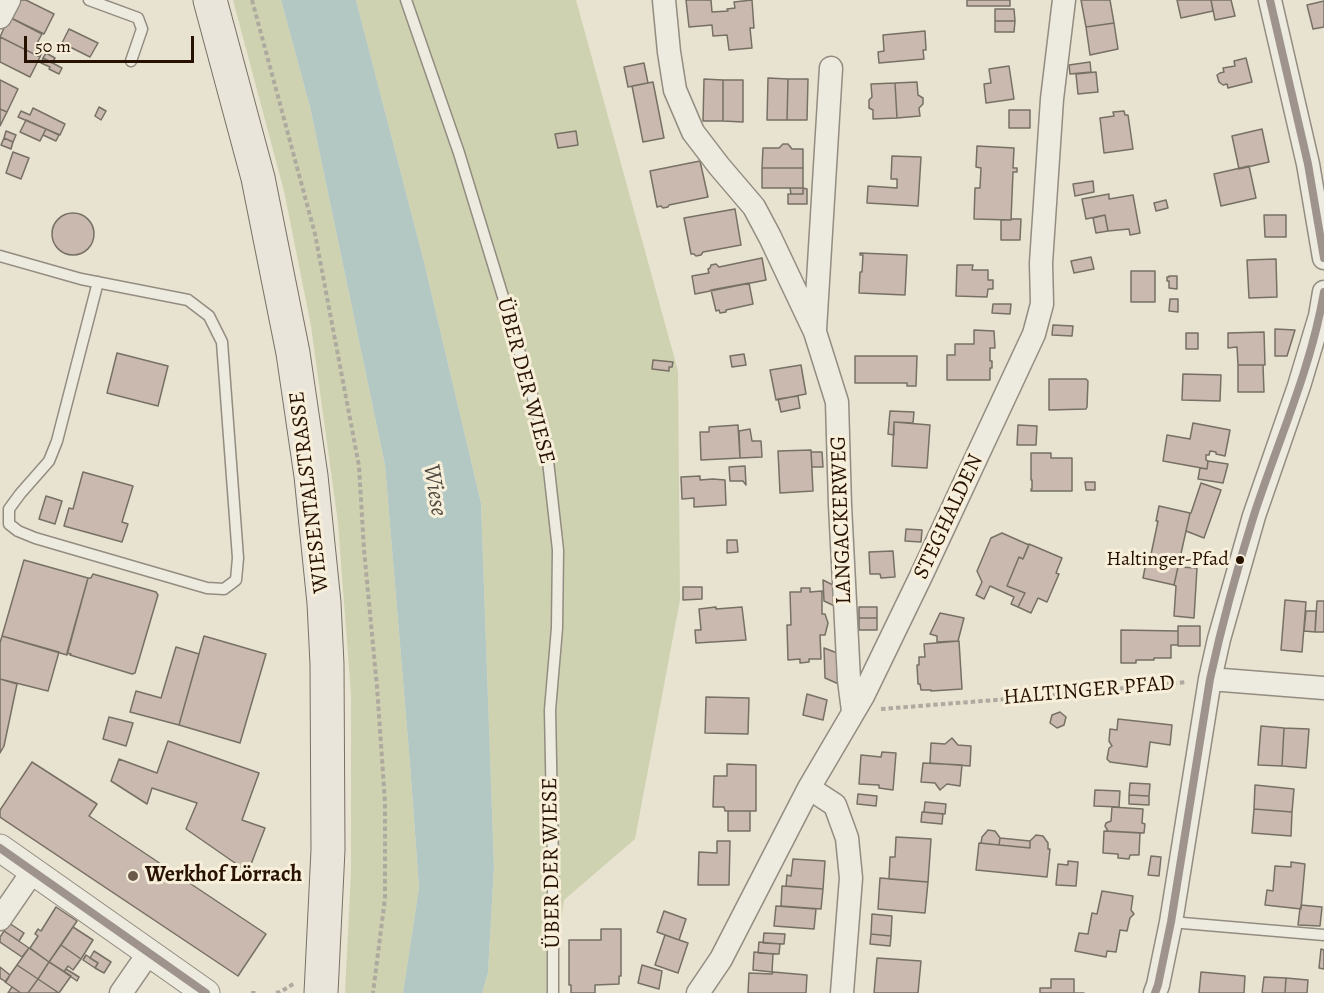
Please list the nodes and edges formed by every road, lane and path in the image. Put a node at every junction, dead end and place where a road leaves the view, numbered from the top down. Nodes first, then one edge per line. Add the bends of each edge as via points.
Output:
1 (9, 0) edge
2 (89, 0) edge
3 (210, 0) edge
4 (252, 0) edge
5 (406, 0) edge
6 (664, 0) edge
7 (1064, 0) edge
8 (1270, 0) edge
9 (0, 17) edge
10 (131, 61) dead end
11 (831, 68) dead end
12 (0, 256) edge
13 (1324, 258) edge
14 (98, 282) junction
15 (1324, 292) edge
16 (815, 332) junction
17 (1210, 680) junction
18 (1324, 688) edge
19 (853, 711) junction
20 (809, 788) junction
21 (0, 848) edge
22 (33, 871) junction
23 (0, 919) edge
24 (1171, 922) junction
25 (1324, 935) edge
26 (148, 954) junction
27 (121, 993) edge
28 (206, 993) edge
29 (251, 993) edge
30 (256, 993) edge
31 (321, 993) edge
32 (372, 993) edge
33 (554, 993) edge
34 (698, 993) edge
35 (842, 993) edge
36 (1155, 993) edge

1 - 9 street
2 - 10 lane via 138,18 141,29
3 - 31 main road, WIESENTALSTRASSE via 258,178 311,476 327,674 328,850
4 - 32 path via 315,234 359,466 385,802 385,897
5 - 33 lane, ÜBER DER WIESE via 459,153 546,443 558,550 550,710
6 - 16 street, LANGACKERWEG via 675,90 693,132 754,207
7 - 19 street, STEGHALDEN via 1052,99 1042,304 1034,334
8 - 13 street via 1308,164
11 - 16 street, LANGACKERWEG
12 - 14 lane
14 - 14 lane via 188,300 209,316 222,342 238,558 236,580 224,589 207,588 35,538 9,524 9,509 50,461
15 - 17 street via 1299,386 1236,577
16 - 19 street, LANGACKERWEG via 837,402
17 - 18 street
17 - 19 path, HALTINGER PFAD
17 - 24 street
19 - 20 street, STEGHALDEN
20 - 34 street, STEGHALDEN via 721,959
20 - 35 street via 835,805 847,838 851,878
21 - 22 street
22 - 23 street
22 - 26 street
24 - 25 lane
24 - 36 street
26 - 27 street
26 - 28 street
29 - 30 path

